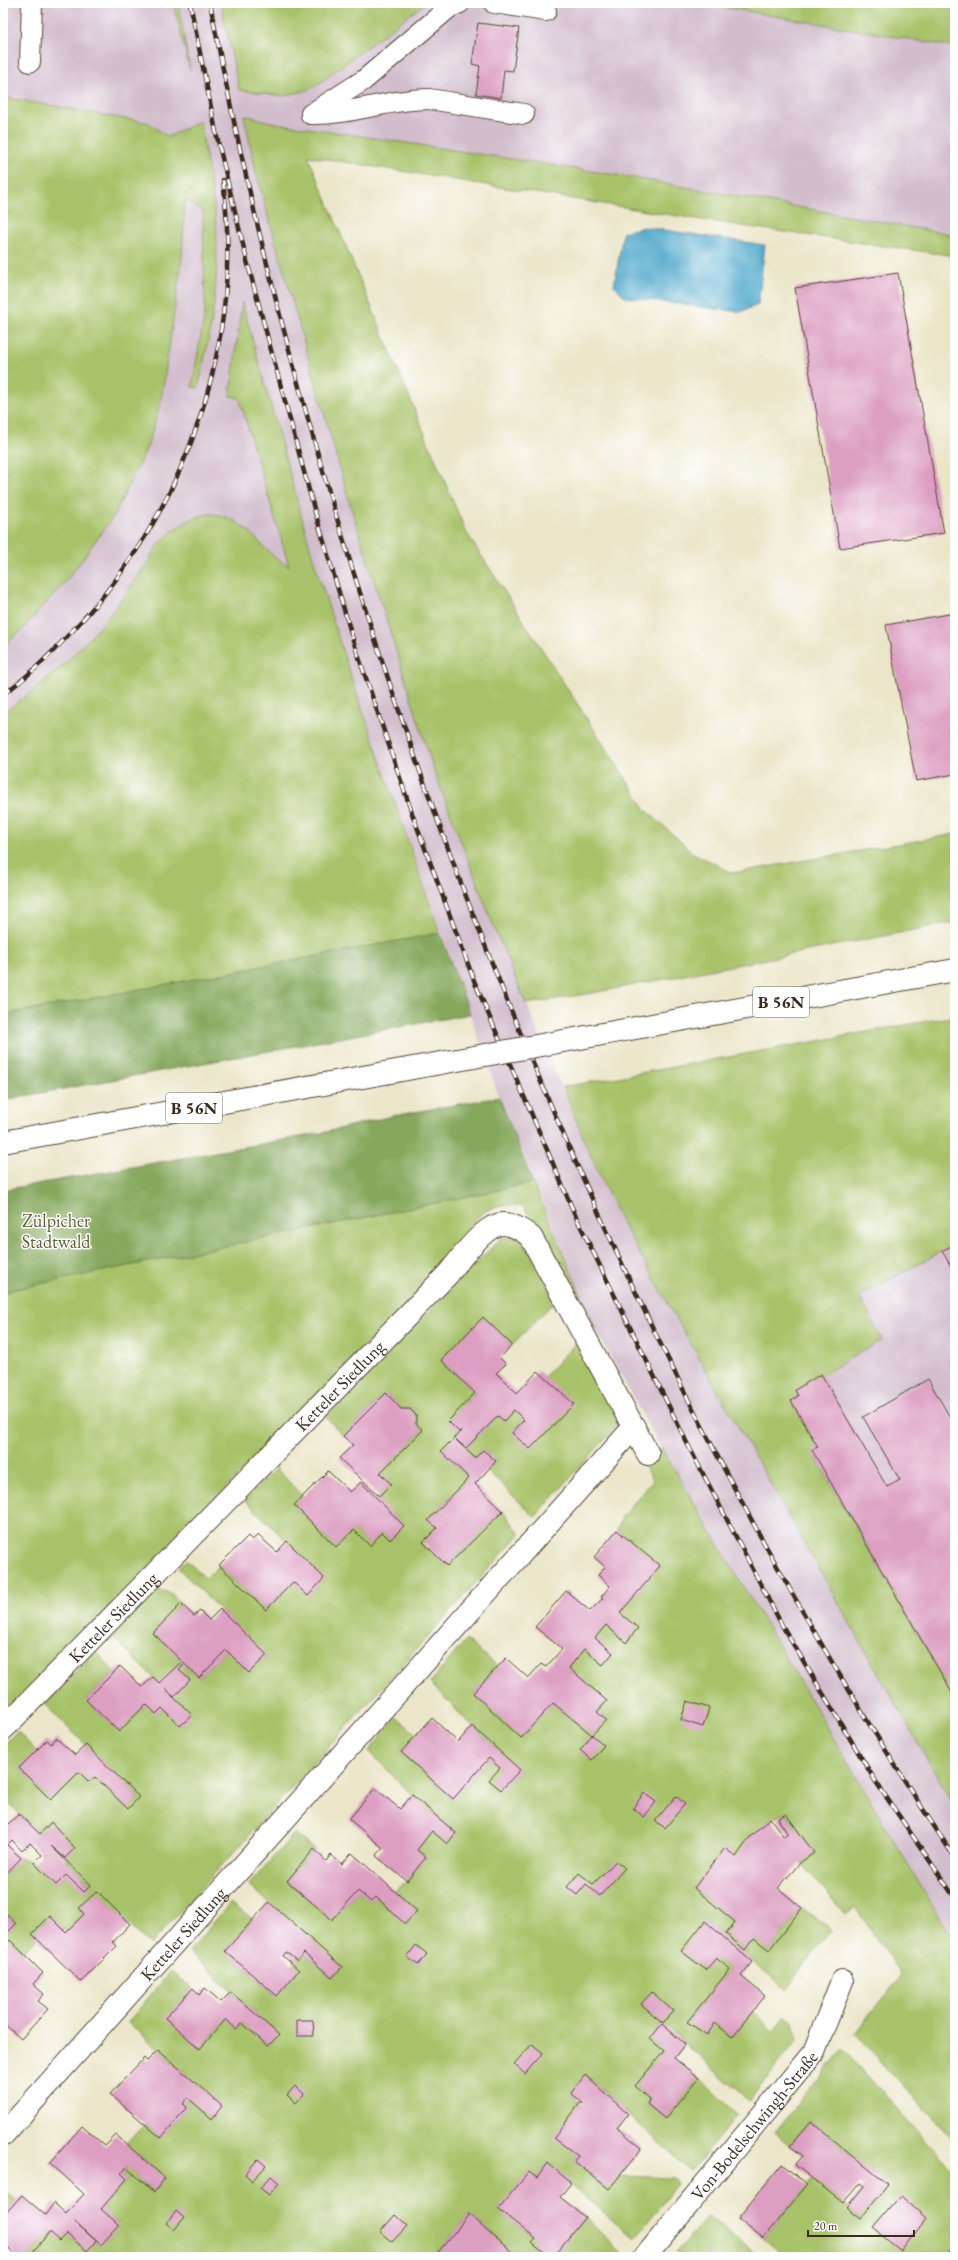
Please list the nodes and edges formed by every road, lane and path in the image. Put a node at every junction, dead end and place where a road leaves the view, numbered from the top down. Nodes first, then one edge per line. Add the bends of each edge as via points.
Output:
1 (32, 3) edge
2 (460, 3) edge
3 (494, 3) edge
4 (546, 11) dead end
5 (30, 62) dead end
6 (524, 114) dead end
7 (955, 970) edge
8 (3, 1142) edge
9 (634, 1427) junction
10 (648, 1454) dead end
11 (3, 1728) edge
12 (842, 1981) dead end
13 (3, 2135) edge
14 (645, 2257) edge

1 - 5 lane
2 - 6 lane via 450,7 364,80 311,114 339,114 399,100 429,99
3 - 4 lane
7 - 8 street, B 56N, bridge
9 - 10 street, Ketteler Siedlung
9 - 11 street, Ketteler Siedlung via 531,1237 511,1225 494,1226 484,1233 448,1274
9 - 13 street, Ketteler Siedlung
12 - 14 street, Von-Bodelschwingh-Straße via 814,2052

